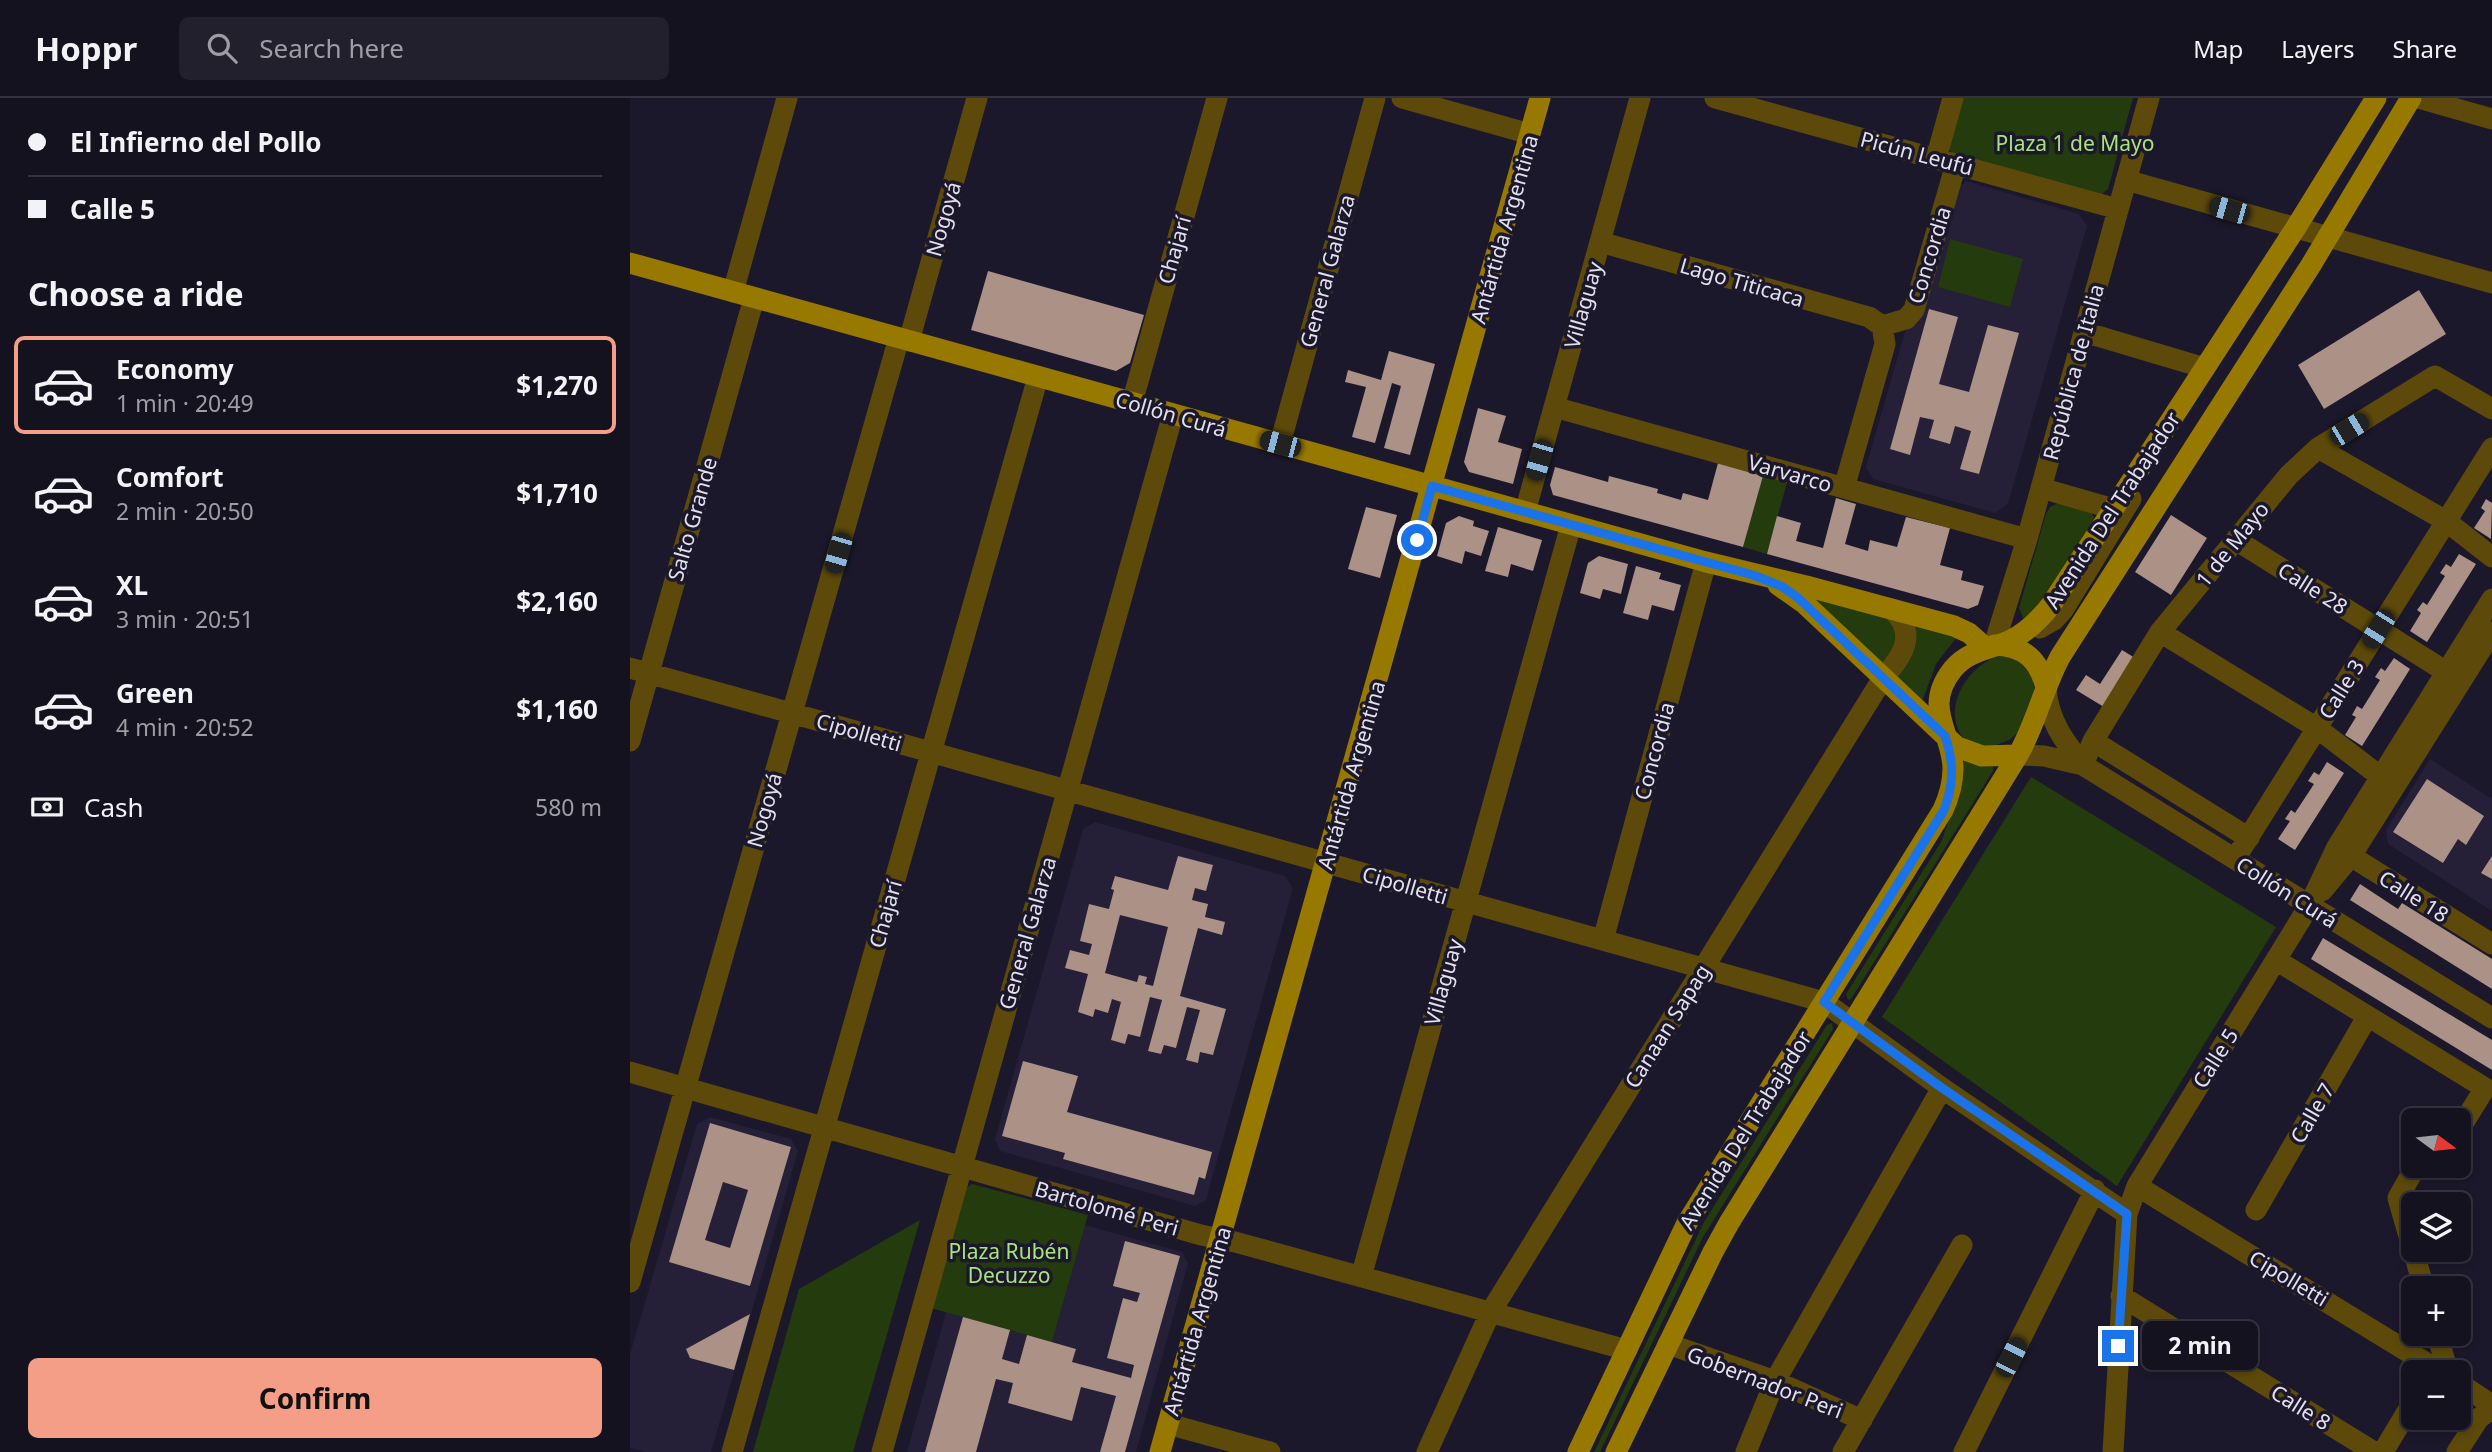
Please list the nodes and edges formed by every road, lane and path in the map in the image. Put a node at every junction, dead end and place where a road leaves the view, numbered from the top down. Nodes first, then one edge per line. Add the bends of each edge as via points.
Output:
1 (787, 98) edge
2 (977, 98) edge
3 (1217, 98) edge
4 (1375, 98) edge
5 (1402, 98) edge
6 (1540, 98) edge
7 (1640, 98) edge
8 (1715, 98) edge
9 (1953, 98) edge
10 (2149, 98) edge
11 (2376, 98) edge
12 (2412, 98) edge
13 (2418, 98) edge
14 (2492, 119) edge
15 (1530, 134) junction
16 (1946, 162) junction
17 (2126, 180) junction
18 (2118, 209) junction
19 (2295, 229) junction
20 (2327, 238) junction
21 (1600, 242) junction
22 (630, 263) edge
23 (2492, 283) edge
24 (743, 295) junction
25 (1882, 326) junction
26 (2084, 332) junction
27 (904, 339) junction
28 (2205, 368) junction
29 (1038, 377) junction
30 (1132, 403) junction
31 (1554, 407) junction
32 (2492, 409) edge
33 (1173, 414) junction
34 (2207, 414) joint
35 (1280, 444) junction
36 (2318, 448) junction
37 (2492, 448) edge
38 (1432, 486) junction
39 (1844, 488) junction
40 (2041, 488) junction
41 (2122, 504) junction
42 (1525, 512) junction
43 (2446, 521) junction
44 (1571, 525) junction
45 (2027, 539) junction
46 (2236, 540) junction
47 (2492, 557) edge
48 (1706, 562) junction
49 (1753, 575) junction
50 (2492, 599) edge
51 (1892, 609) junction
52 (2378, 629) junction
53 (2160, 632) junction
54 (2492, 632) edge
55 (1990, 647) junction
56 (639, 671) edge
57 (2454, 677) junction
58 (1883, 678) junction
59 (2046, 688) junction
60 (792, 714) junction
61 (2317, 728) junction
62 (1945, 736) junction
63 (630, 741) edge
64 (2093, 741) junction
65 (932, 753) junction
66 (2018, 755) junction
67 (2083, 765) junction
68 (2381, 777) junction
69 (1067, 790) junction
70 (2249, 838) junction
71 (2344, 852) junction
72 (2235, 859) junction
73 (1326, 863) junction
74 (1466, 902) junction
75 (2309, 906) junction
76 (1603, 940) junction
77 (2492, 944) edge
78 (2276, 960) junction
79 (1702, 968) junction
80 (1824, 1002) junction
81 (2367, 1017) junction
82 (2492, 1018) edge
83 (1853, 1023) junction
84 (630, 1072) edge
85 (685, 1088) junction
86 (1942, 1088) junction
87 (2471, 1111) edge
88 (825, 1128) junction
89 (962, 1167) junction
90 (2409, 1178) edge
91 (2137, 1186) junction
92 (2095, 1190) junction
93 (2256, 1210) dead end
94 (2127, 1214) junction
95 (1220, 1239) junction
96 (1962, 1245) dead end
97 (2421, 1276) edge
98 (1361, 1277) junction
99 (630, 1282) edge
100 (2121, 1296) junction
101 (1490, 1313) junction
102 (1668, 1344) junction
103 (1627, 1350) junction
104 (2421, 1360) edge
105 (1775, 1381) junction
106 (2471, 1392) edge
107 (2492, 1407) edge
108 (1862, 1420) junction
109 (2401, 1422) edge
110 (1168, 1424) junction
111 (2117, 1450) edge
112 (732, 1452) edge
113 (881, 1452) edge
114 (1160, 1452) edge
115 (1270, 1452) edge
116 (1427, 1452) edge
117 (1578, 1452) edge
118 (1616, 1452) edge
119 (1746, 1452) edge
120 (1843, 1452) edge
121 (1964, 1452) edge
122 (2374, 1452) edge
123 (2383, 1452) edge
124 (2457, 1452) edge

1 - 24 street, Salto Grande
2 - 27 street, Nogoyá
3 - 30 street, Chajarí
4 - 35 street, General Galarza
5 - 15 street
6 - 15 main road, Antártida Argentina
7 - 21 street, Villaguay
8 - 16 street, Picún Leufú
9 - 16 street, Concordia
10 - 17 street, República de Italia
11 - 19 main road, Avenida Del Trabajador
12 - 20 main road, Avenida Del Trabajador
13 - 14 street
15 - 38 main road, Antártida Argentina
16 - 18 street, Picún Leufú
16 - 25 street, Concordia via 1914,310 1906,319
17 - 18 street, República de Italia
17 - 19 street
18 - 26 street, República de Italia
19 - 20 street
19 - 28 main road, Avenida Del Trabajador
20 - 23 street
20 - 59 main road, Avenida Del Trabajador via 2060,657
21 - 25 street, Lago Titicaca via 1869,317
21 - 31 street, Villaguay
22 - 24 main road, Collón Curá
24 - 27 main road, Collón Curá
24 - 56 street, Salto Grande
25 - 39 street via 1885,344
26 - 28 street
26 - 40 street, República de Italia
27 - 29 main road, Collón Curá
27 - 60 street, Nogoyá
28 - 41 main road, Avenida Del Trabajador
29 - 30 main road, Collón Curá
29 - 65 street, Chajarí
30 - 33 main road, Collón Curá
31 - 39 street, Varvarco
31 - 42 street, Villaguay
32 - 36 street, 1 de Mayo via 2435,376
33 - 35 main road, Collón Curá
33 - 69 street, General Galarza
34 - 34 street via 2298,268 2301,267 2249,355
35 - 38 main road, Collón Curá
36 - 43 street
36 - 46 street, 1 de Mayo via 2289,475
37 - 43 street, Calle 3
38 - 42 main road, Collón Curá
38 - 73 main road, Antártida Argentina
39 - 45 street, Varvarco
40 - 41 street
40 - 45 street, República de Italia
41 - 41 street via 2062,603 2040,628 2063,610
41 - 55 main road, Avenida Del Trabajador via 2043,615 2010,640
42 - 44 main road, Collón Curá
43 - 47 street
43 - 52 street, Calle 3
44 - 48 main road, Collón Curá
44 - 74 street, Villaguay
45 - 55 street, República de Italia
46 - 52 street, Calle 28
46 - 53 street, 1 de Mayo
48 - 49 main road, Collón Curá
48 - 76 street, Concordia
49 - 51 main road, Collón Curá
49 - 58 main road, Collón Curá via 1797,597
50 - 57 street, Calle 5
51 - 55 main road, Collón Curá via 1961,629
51 - 58 street, Canaan Sapag via 1902,621 1906,640 1901,656
52 - 57 street, Calle 28
52 - 61 street, Calle 3
53 - 61 street
53 - 64 street, 1 de Mayo
54 - 57 street, Calle 5
55 - 59 main road, Collón Curá via 2013,647 2029,655 2040,668
55 - 62 main road, Avenida Del Trabajador via 1960,662 1947,680 1939,711
56 - 60 street, Cipolletti
56 - 63 street, Salto Grande
57 - 68 street, Calle 5
57 - 71 street, Calle 5
58 - 62 main road, Collón Curá
58 - 79 street, Canaan Sapag
59 - 66 main road, Avenida Del Trabajador
59 - 67 street, Collón Curá via 2059,734
60 - 65 street, Cipolletti
60 - 85 street, Nogoyá
61 - 68 street
61 - 70 street, Calle 3
62 - 66 main road, Collón Curá via 1973,755
62 - 80 main road, Avenida Del Trabajador via 1953,767 1944,810
64 - 67 street, 1 de Mayo
64 - 70 street, Collón Curá
65 - 69 street, Cipolletti
65 - 88 street, Chajarí
66 - 67 street, Collón Curá
66 - 83 main road, Avenida Del Trabajador
67 - 72 street, Collón Curá
68 - 71 street, Calle 5
69 - 73 street, Cipolletti
69 - 89 street, General Galarza
70 - 72 street, Calle 3
71 - 75 street, Calle 5
71 - 77 street, Calle 18
72 - 75 street, Collón Curá
73 - 74 street, Cipolletti
73 - 95 main road, Antártida Argentina
74 - 76 street, Cipolletti
74 - 98 street, Villaguay
75 - 78 street, Calle 5
75 - 82 street, Collón Curá
76 - 79 street, Cipolletti
78 - 81 street
78 - 91 street, Calle 5
79 - 80 street, Cipolletti
79 - 101 street, Canaan Sapag
80 - 83 street, Cipolletti
80 - 103 main road, Avenida Del Trabajador via 1677,1241
81 - 87 street via 2485,1088
81 - 93 street, Calle 7
83 - 86 street, Cipolletti
83 - 102 main road, Avenida Del Trabajador via 1721,1237
84 - 85 street, Bartolomé Peri
85 - 88 street, Bartolomé Peri
85 - 99 street, Nogoyá
86 - 92 street, Cipolletti
86 - 105 street
88 - 89 street, Bartolomé Peri
88 - 112 street, Chajarí
89 - 95 street, Bartolomé Peri
89 - 113 street, General Galarza
90 - 97 street via 2398,1198
91 - 94 street, Calle 5
91 - 104 street, Cipolletti
92 - 94 street, Cipolletti
92 - 121 street
94 - 100 street, Calle 5
95 - 98 street, Bartolomé Peri
95 - 110 main road, Antártida Argentina
96 - 108 street
98 - 101 street, Bartolomé Peri
100 - 111 street
100 - 122 street, Calle 8
101 - 103 street, Bartolomé Peri
101 - 116 street, Canaan Sapag
102 - 105 street, Gobernador Peri
102 - 118 main road, Avenida Del Trabajador
103 - 117 main road, Avenida Del Trabajador
105 - 108 street, Gobernador Peri
105 - 119 street
106 - 107 street
107 - 124 street via 2479,1418
108 - 120 street
109 - 123 street
110 - 114 main road, Antártida Argentina
110 - 115 street

